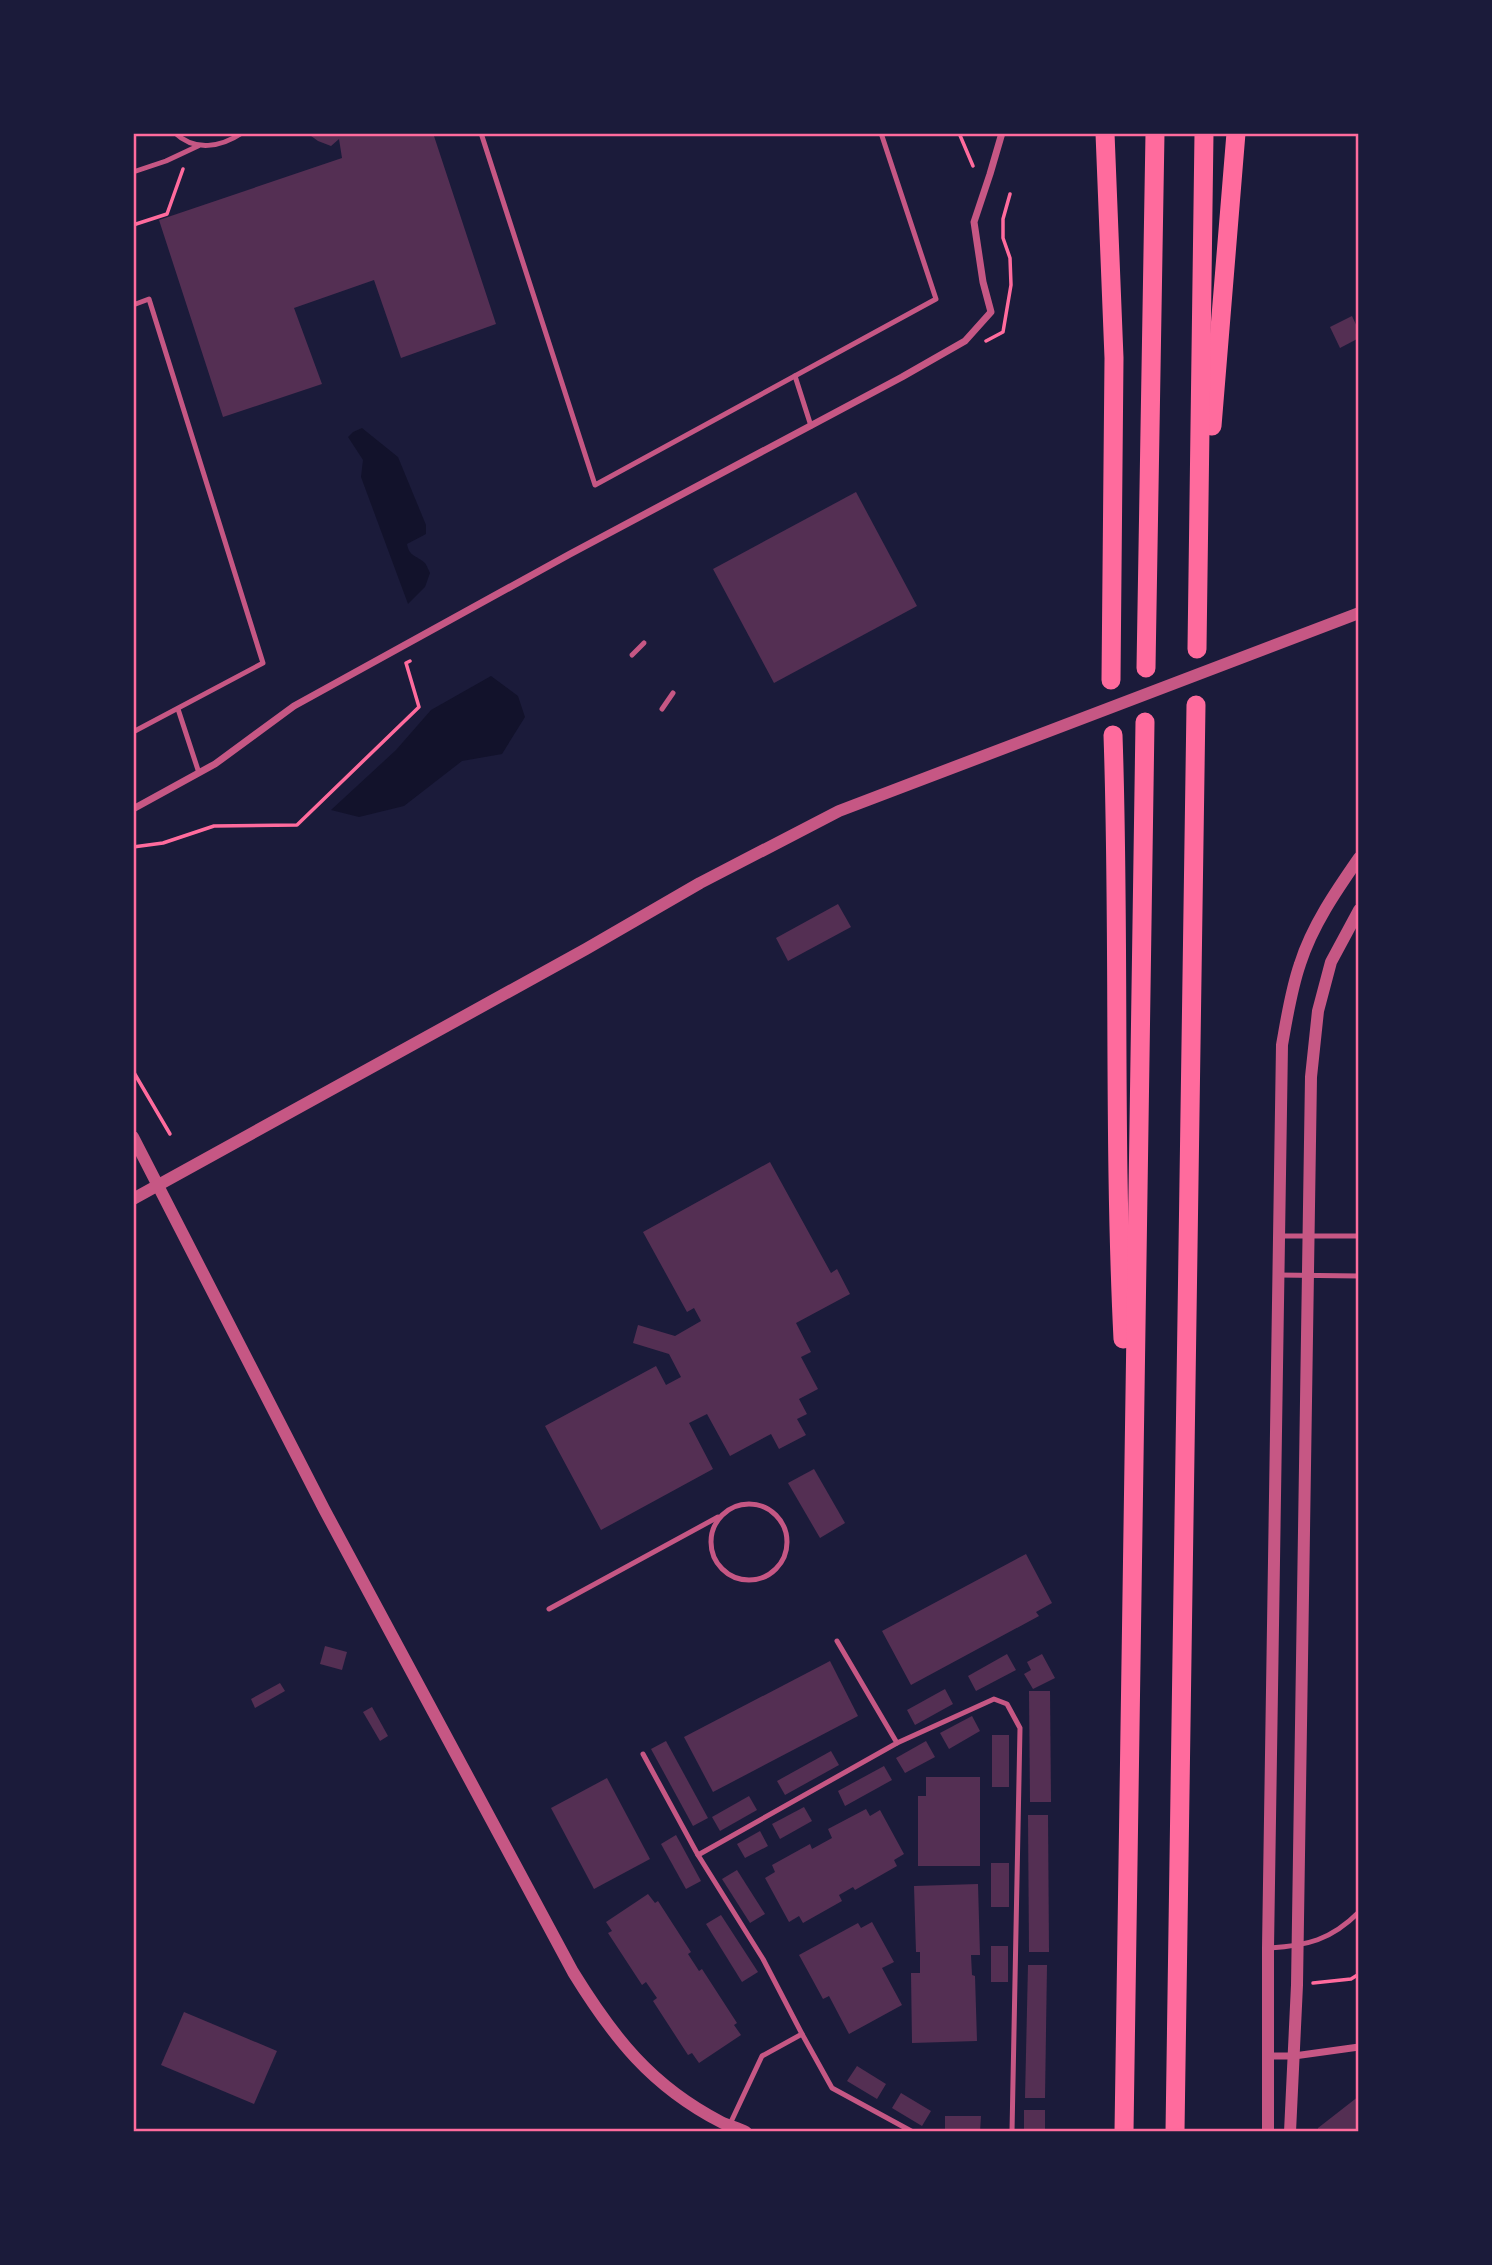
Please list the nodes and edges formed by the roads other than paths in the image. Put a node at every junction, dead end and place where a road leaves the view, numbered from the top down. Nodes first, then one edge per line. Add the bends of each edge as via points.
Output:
1 (174, 133) edge
2 (242, 133) edge
3 (481, 133) edge
4 (881, 133) edge
5 (1002, 133) edge
6 (1105, 133) edge
7 (1155, 133) edge
8 (1204, 133) edge
9 (1236, 133) edge
10 (198, 146) junction
11 (133, 172) edge
12 (133, 305) edge
13 (795, 376) junction
14 (811, 426) junction
15 (1197, 598) junction
16 (1359, 613) edge
17 (644, 643) dead end
18 (1197, 649) dead end
19 (632, 655) dead end
20 (1146, 668) dead end
21 (1111, 680) dead end
22 (673, 692) dead end
23 (1196, 705) dead end
24 (177, 709) junction
25 (662, 709) dead end
26 (1145, 722) dead end
27 (133, 732) edge
28 (1113, 735) dead end
29 (199, 773) junction
30 (133, 810) edge
31 (1359, 859) edge
32 (1359, 910) edge
33 (133, 1138) edge
34 (158, 1186) junction
35 (133, 1199) edge
36 (1279, 1236) junction
37 (1308, 1236) junction
38 (1359, 1236) edge
39 (1278, 1275) junction
40 (1308, 1275) junction
41 (1359, 1276) edge
42 (1133, 1444) junction
43 (721, 1516) junction
44 (549, 1609) dead end
45 (837, 1641) dead end
46 (897, 1742) junction
47 (643, 1754) dead end
48 (698, 1855) junction
49 (1359, 1912) edge
50 (1297, 1946) junction
51 (1268, 1948) junction
52 (802, 2035) junction
53 (1359, 2047) edge
54 (1268, 2056) junction
55 (1294, 2056) junction
56 (730, 2124) junction
57 (746, 2132) edge
58 (913, 2132) edge
59 (1012, 2132) edge
60 (1124, 2132) edge
61 (1175, 2132) edge
62 (1268, 2132) edge
63 (1290, 2132) edge

1 - 10 lane
2 - 10 lane via 217,145
3 - 13 lane via 595,485
4 - 13 lane via 936,299
5 - 14 street via 974,222 991,312 965,341
6 - 21 highway via 1114,358
7 - 20 highway
8 - 15 highway
9 - 15 highway
10 - 11 lane
12 - 24 lane via 149,299 263,663
13 - 14 lane
14 - 29 street via 294,706
15 - 18 highway
16 - 34 street via 839,811 700,883
17 - 19 lane
22 - 25 lane
23 - 61 highway
24 - 27 lane
24 - 29 lane
26 - 42 highway
28 - 42 highway via 1118,1245
29 - 30 street
31 - 36 street via 1324,910 1300,961 1290,998 1282,1045
32 - 37 street via 1331,962 1318,1011 1311,1077
33 - 34 street
34 - 35 street
34 - 56 street via 324,1510 573,1972 600,2015 654,2077 684,2100
36 - 37 lane
36 - 39 street
37 - 38 lane
37 - 40 street
39 - 40 lane
39 - 51 street
40 - 41 lane
40 - 50 street
42 - 60 highway
43 - 43 lane via 749,1504 775,1514 784,1528 786,1545 778,1566 758,1579 738,1578 722,1569 710,1541
43 - 44 lane
45 - 46 lane
46 - 48 lane
46 - 59 lane via 994,1699 1007,1704 1020,1728
47 - 48 lane
48 - 52 lane via 763,1959
49 - 50 lane via 1330,1936
50 - 51 lane
50 - 55 street
51 - 54 street
52 - 56 lane via 762,2056
52 - 58 lane via 832,2088
53 - 55 street
54 - 55 street
54 - 62 street
55 - 63 street
56 - 57 street

